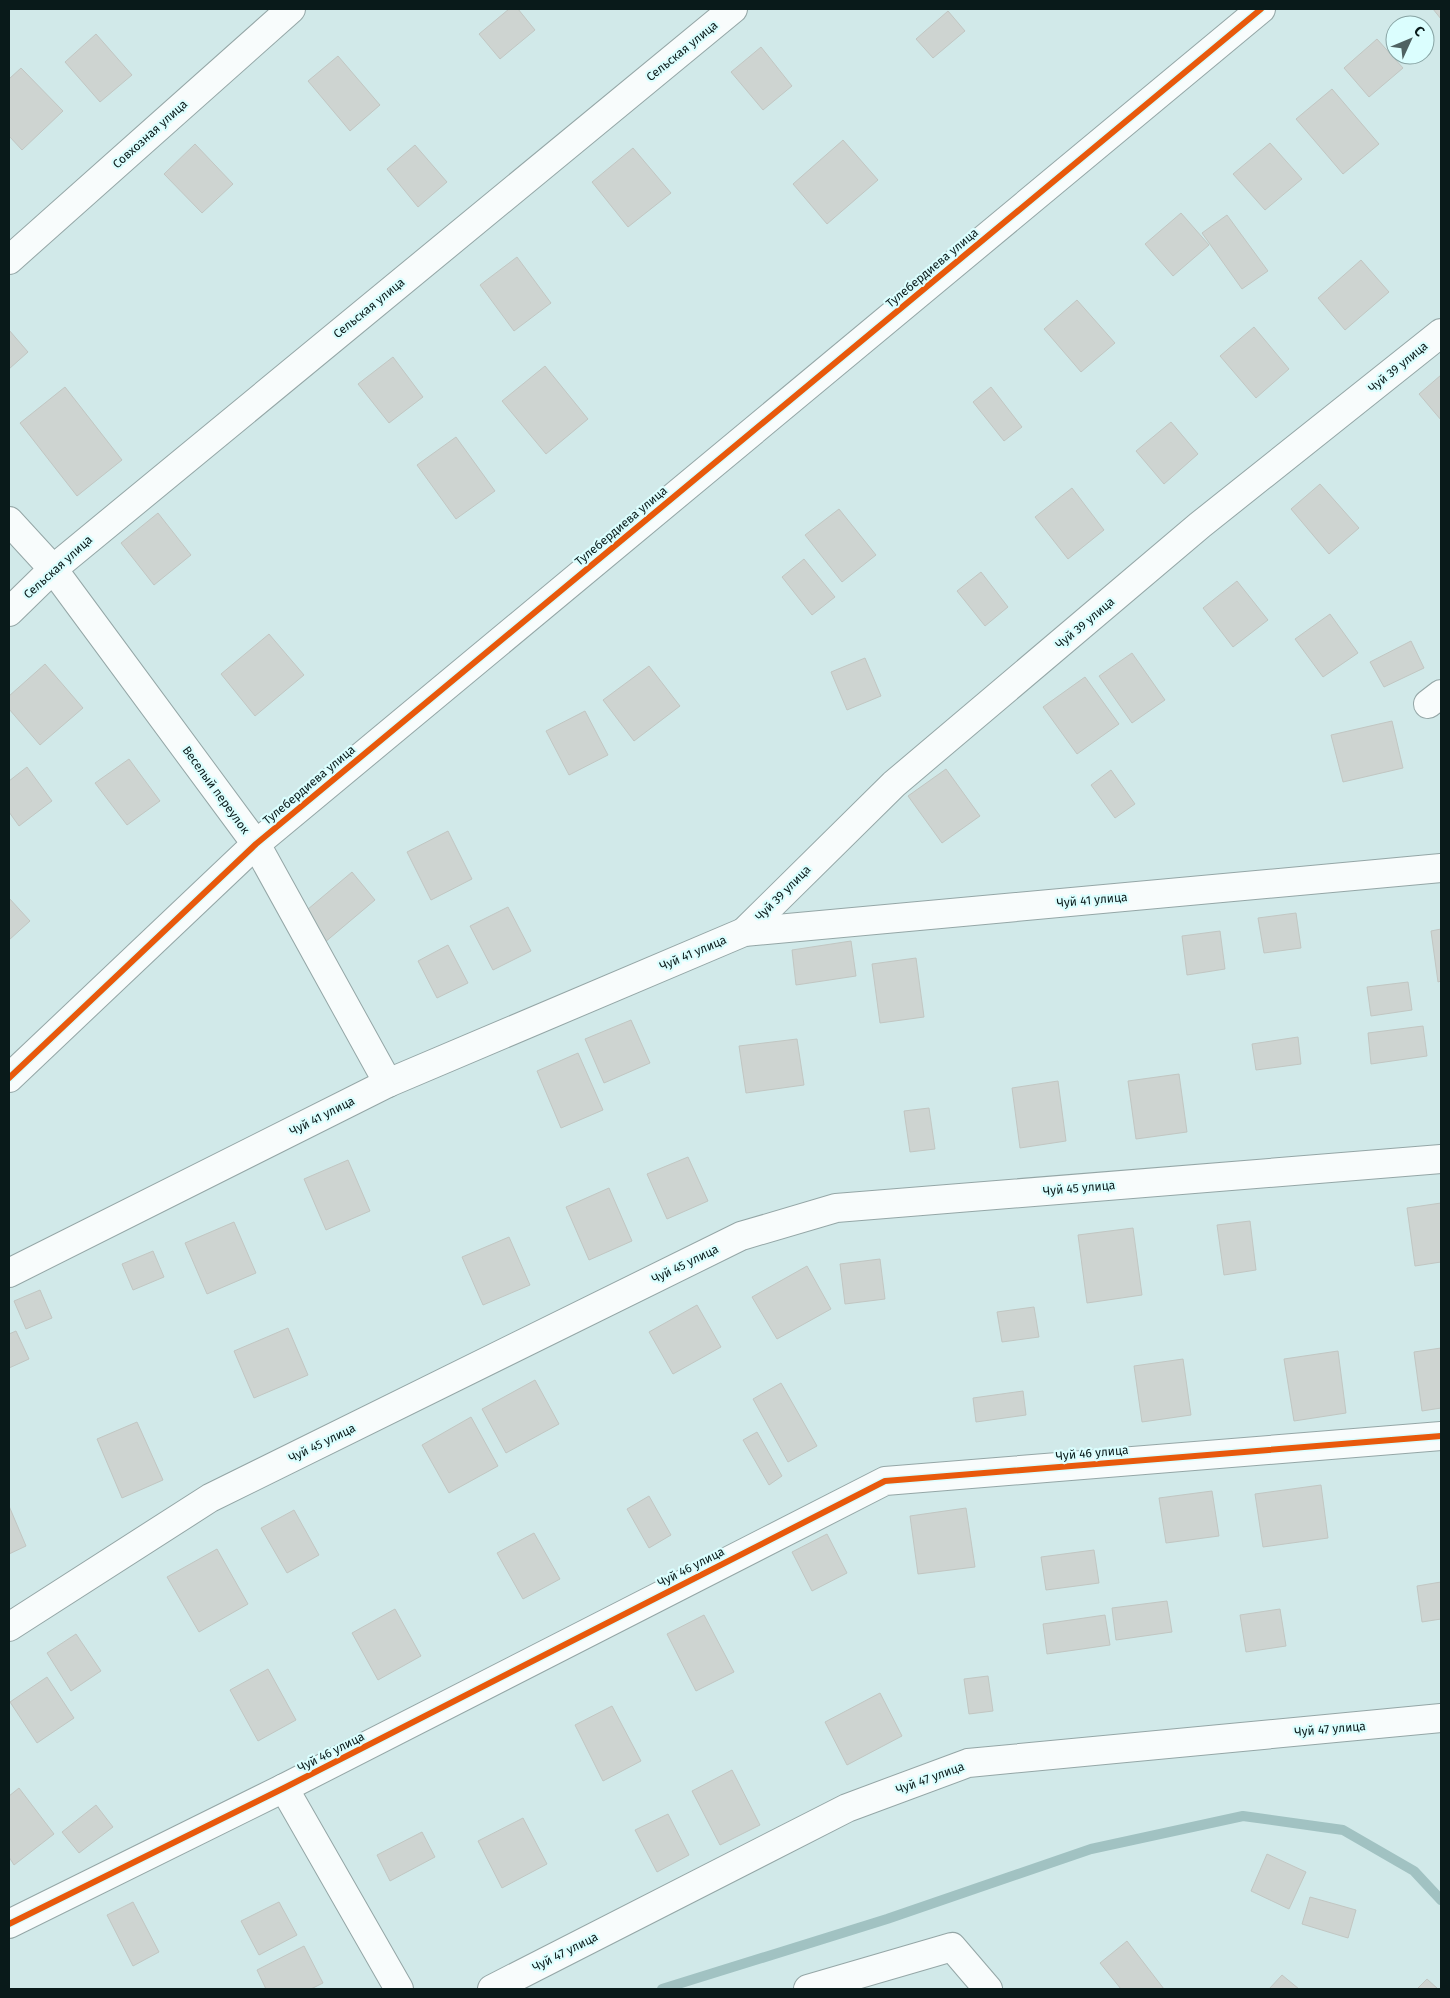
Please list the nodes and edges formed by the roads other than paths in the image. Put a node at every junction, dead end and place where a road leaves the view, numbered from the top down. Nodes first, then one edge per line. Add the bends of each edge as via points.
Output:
1 (292, 9) edge
2 (733, 9) edge
3 (1261, 9) edge
4 (1231, 19) edge
5 (9, 260) edge
6 (1441, 332) edge
7 (9, 522) edge
8 (53, 569) junction
9 (9, 612) edge
10 (256, 844) junction
11 (1441, 868) edge
12 (744, 932) junction
13 (9, 1078) edge
14 (388, 1083) junction
15 (1441, 1159) edge
16 (9, 1273) edge
17 (1441, 1436) edge
18 (9, 1627) edge
19 (1441, 1718) edge
20 (284, 1788) junction
21 (9, 1924) edge
22 (399, 1989) edge
23 (492, 1989) edge
24 (808, 1989) edge
25 (988, 1989) edge

1 - 5 street, Совхозная улица
2 - 8 street, Сельская улица
3 - 4 street, Тулебердиева улица
4 - 10 street, Тулебердиева улица
6 - 12 street, Чуй 39 улица via 1200,525 901,778
7 - 8 street, Веселый переулок
8 - 9 street, Сельская улица
8 - 10 street, Веселый переулок
10 - 13 street, Тулебердиева улица
10 - 14 street, Веселый переулок
11 - 12 street, Чуй 41 улица
12 - 14 street, Чуй 41 улица
14 - 16 street, Чуй 41 улица
15 - 18 street, Чуй 45 улица via 836,1208 741,1236 210,1498
17 - 20 street, Чуй 46 улица via 884,1481
19 - 23 street, Чуй 47 улица via 968,1763 847,1808
20 - 21 street, Чуй 46 улица
20 - 22 street
24 - 25 street via 952,1947

